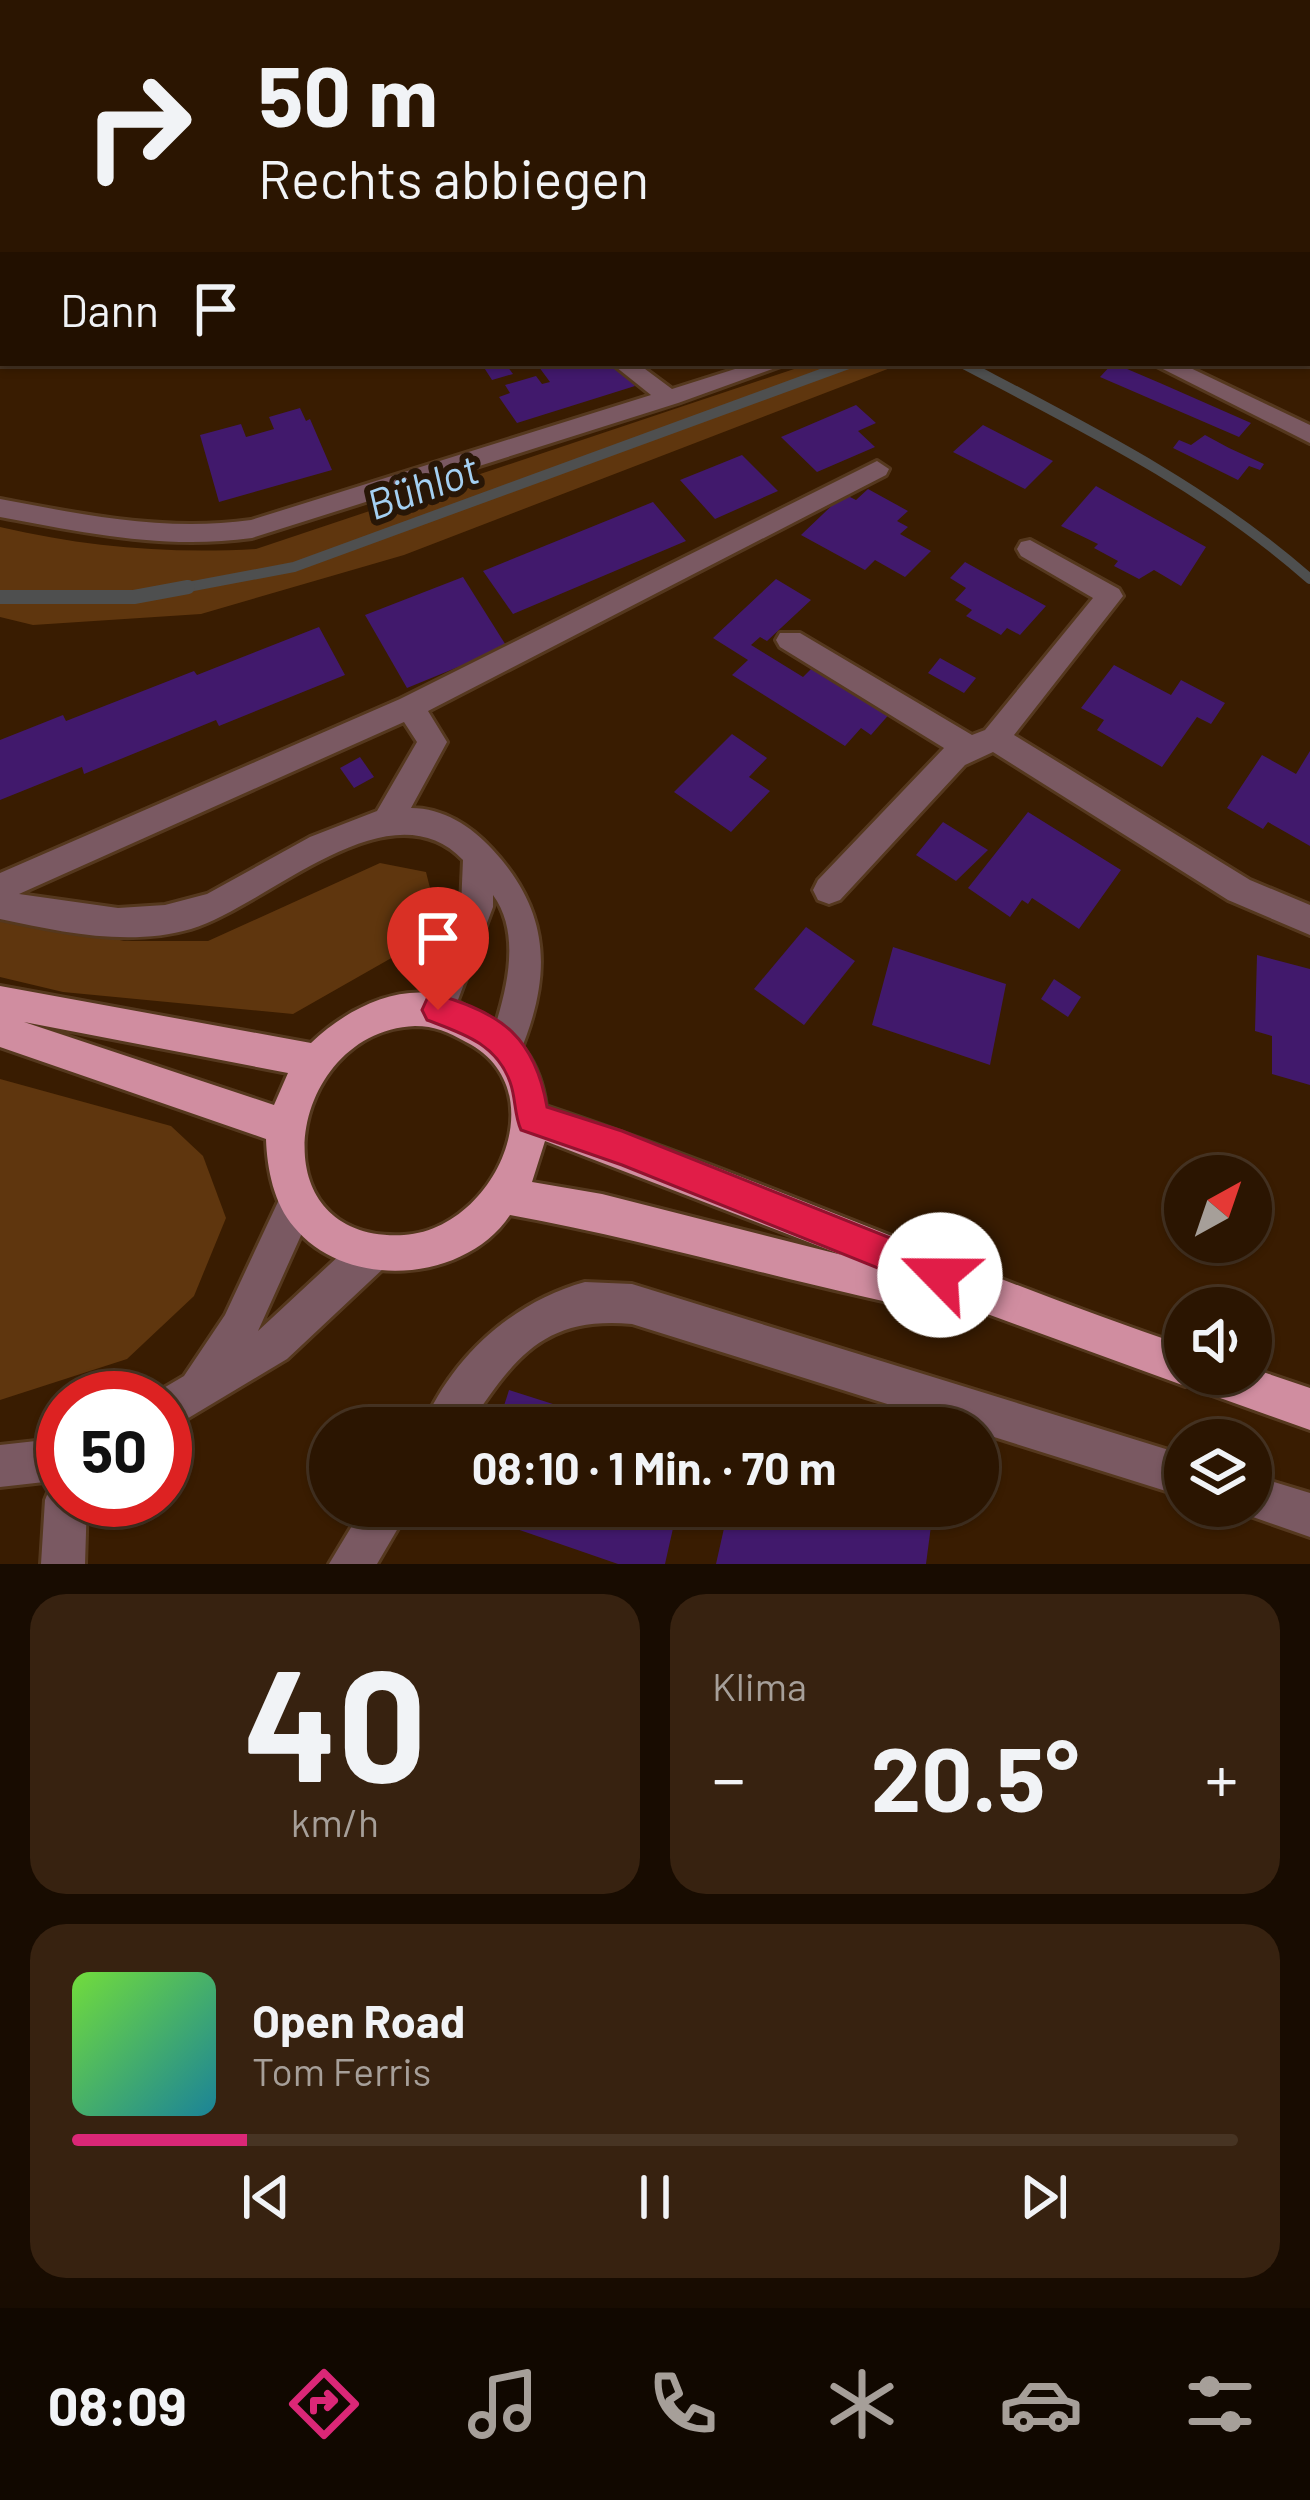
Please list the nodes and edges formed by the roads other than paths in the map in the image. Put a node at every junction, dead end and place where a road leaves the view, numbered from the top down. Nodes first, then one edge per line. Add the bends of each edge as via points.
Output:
1 (626, 366) edge
2 (769, 366) edge
3 (1168, 366) edge
4 (670, 398) junction
5 (1310, 435) edge
6 (877, 469) dead end
7 (0, 508) edge
8 (1030, 549) dead end
9 (790, 640) dead end
10 (410, 707) junction
11 (983, 744) junction
12 (388, 820) junction
13 (478, 857) junction
14 (0, 888) edge
15 (829, 890) dead end
16 (0, 905) edge
17 (1310, 920) edge
18 (0, 1002) edge
19 (438, 1010) junction
20 (0, 1031) edge
21 (506, 1046) junction
22 (316, 1060) junction
23 (532, 1119) junction
24 (285, 1127) junction
25 (506, 1196) junction
26 (298, 1202) junction
27 (371, 1253) junction
28 (1013, 1306) junction
29 (1164, 1359) edge
30 (192, 1386) edge
31 (192, 1394) edge
32 (1270, 1395) edge
33 (457, 1407) edge
34 (963, 1407) edge
35 (1310, 1409) edge
36 (999, 1418) edge
37 (36, 1462) edge
38 (0, 1466) edge
39 (1164, 1469) edge
40 (1272, 1503) edge
41 (1310, 1515) edge
42 (65, 1527) edge
43 (380, 1527) edge
44 (366, 1558) edge
45 (63, 1564) edge

1 - 4 street
2 - 4 street
3 - 5 street
4 - 7 street via 252,529 127,532
6 - 10 street
8 - 11 street via 1110,596
9 - 11 street
10 - 12 street via 432,742
10 - 14 street
11 - 15 street via 956,756
11 - 17 street via 1239,890
12 - 13 street via 423,820 455,833
12 - 16 street via 195,914 142,924 83,922
13 - 19 street via 477,907
13 - 21 street via 506,883 525,941 521,1000
18 - 22 main road
19 - 21 main road via 476,1021
19 - 22 main road via 394,1012 351,1029
20 - 24 main road
21 - 23 main road via 526,1079
22 - 24 main road
23 - 25 main road via 526,1158
23 - 28 main road via 812,1221
24 - 26 main road via 285,1166
25 - 27 main road via 469,1232 421,1252
25 - 28 main road via 826,1273
26 - 27 main road via 328,1235
26 - 30 street via 239,1329
27 - 31 street via 273,1345
28 - 29 main road
32 - 35 main road
33 - 34 street via 529,1323 585,1302 654,1311
36 - 39 street
37 - 38 street
40 - 41 street
42 - 45 street
43 - 44 street

